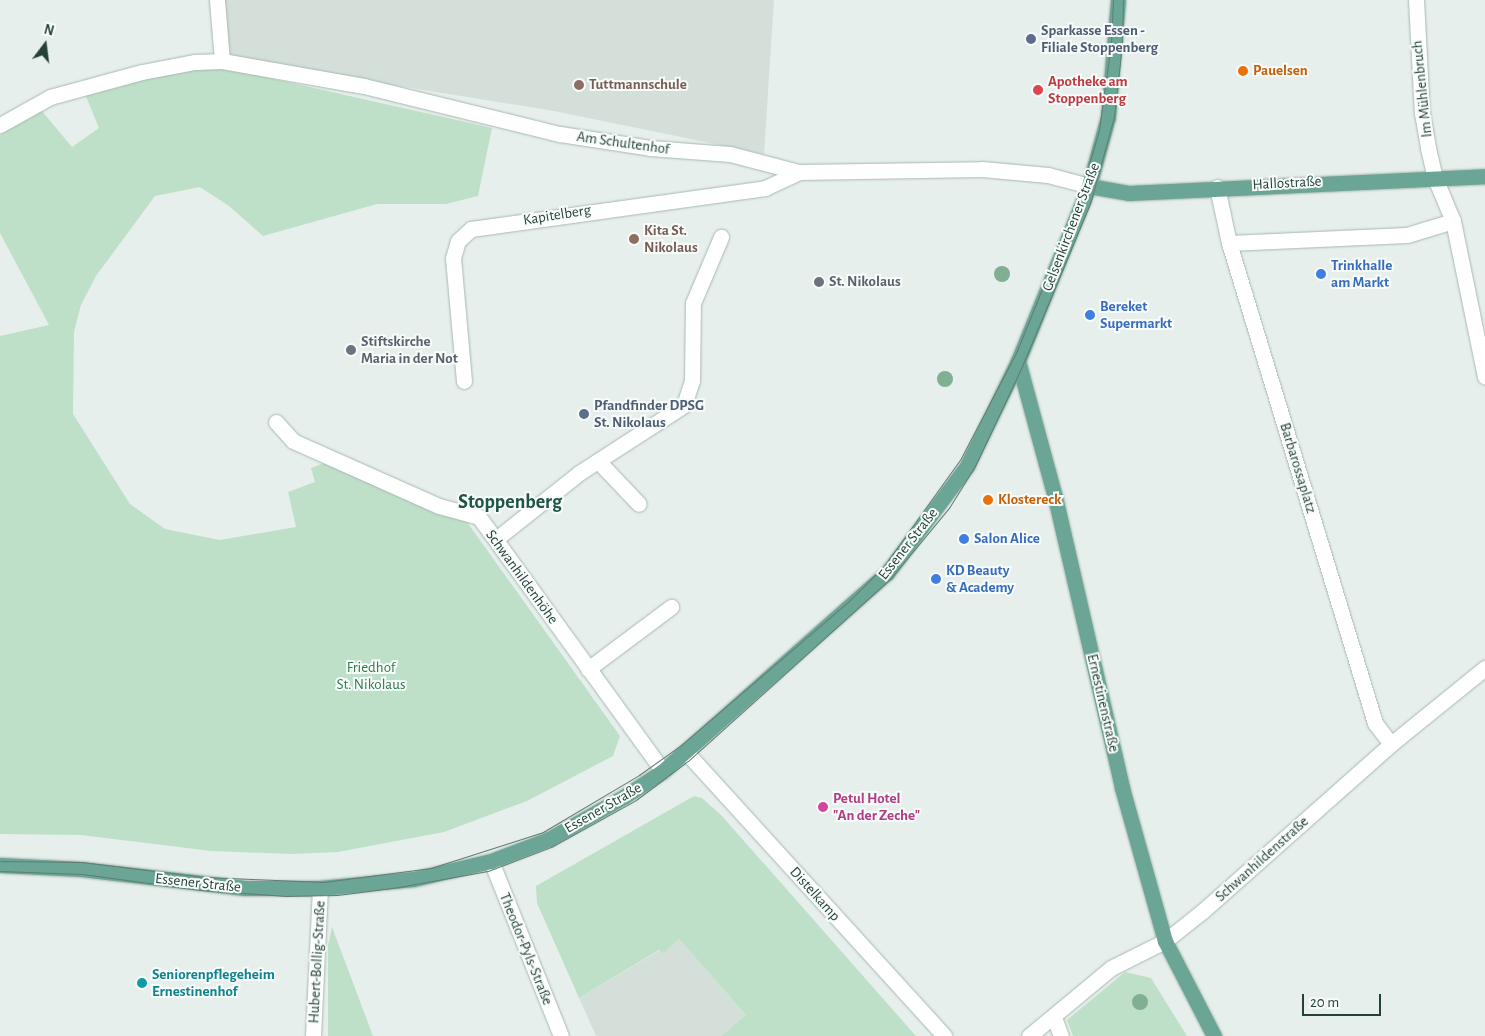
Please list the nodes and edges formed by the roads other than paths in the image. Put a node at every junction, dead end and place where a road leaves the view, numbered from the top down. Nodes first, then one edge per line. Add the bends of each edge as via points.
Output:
1 (217, 0) edge
2 (1118, 0) edge
3 (1416, 0) edge
4 (222, 62) junction
5 (0, 126) edge
6 (799, 172) junction
7 (1485, 176) edge
8 (1435, 178) junction
9 (1089, 186) junction
10 (1216, 186) junction
11 (1453, 221) junction
12 (721, 237) dead end
13 (1229, 243) junction
14 (1018, 361) junction
15 (1485, 377) edge
16 (464, 381) dead end
17 (276, 422) dead end
18 (598, 461) junction
19 (639, 504) dead end
20 (496, 539) junction
21 (671, 607) dead end
22 (588, 669) junction
23 (1484, 671) edge
24 (1391, 744) junction
25 (686, 752) junction
26 (663, 771) junction
27 (491, 861) junction
28 (0, 865) edge
29 (320, 888) junction
30 (1165, 941) junction
31 (1054, 1017) junction
32 (313, 1036) edge
33 (561, 1036) edge
34 (944, 1036) edge
35 (1029, 1036) edge
36 (1061, 1036) edge
37 (1214, 1036) edge

1 - 4 street
2 - 9 main road, Gelsenkirchener Straße via 1108,117
3 - 8 street, Im Mühlenbruch via 1422,113
4 - 5 street, Am Schultenhof via 195,62 50,97
4 - 6 street, Am Schultenhof via 364,86 560,134 650,148 730,154
6 - 9 street, Am Schultenhof via 982,169 1048,176
6 - 16 street, Kapitelberg via 765,188 471,229 458,241 453,258
7 - 8 main road, Hallostraße
8 - 10 main road, Hallostraße
8 - 11 street
9 - 10 main road, Hallostraße via 1129,193
9 - 14 main road, Gelsenkirchener Straße
10 - 13 street, Barbarossaplatz
11 - 13 street via 1407,235
11 - 15 street
12 - 18 street via 693,303 692,381 684,405
13 - 24 street, Barbarossaplatz via 1376,723
14 - 25 main road, Essener Straße via 967,466 887,573
14 - 30 main road, Ernestinenstraße via 1055,497 1122,788
17 - 20 street, Schwanhildenhöhe via 293,441 439,506 479,517
18 - 19 street
18 - 20 street
20 - 22 street, Schwanhildenhöhe
21 - 22 street
22 - 26 street, Schwanhildenhöhe
23 - 24 street, Schwanhildenstraße
24 - 30 street, Schwanhildenstraße
25 - 26 main road, Essener Straße
25 - 34 street, Distelkamp
26 - 27 main road, Essener Straße via 549,839
27 - 29 main road, Essener Straße via 414,879
27 - 33 street, Theodor-Pyls-Straße
28 - 29 main road, Essener Straße via 81,869 245,888
29 - 32 street, Hubert-Bollig-Straße
30 - 31 street, Schwanhildenstraße via 1111,968
30 - 37 main road, Ernestinenstraße
31 - 35 street, Schwanhildenstraße
31 - 36 street

